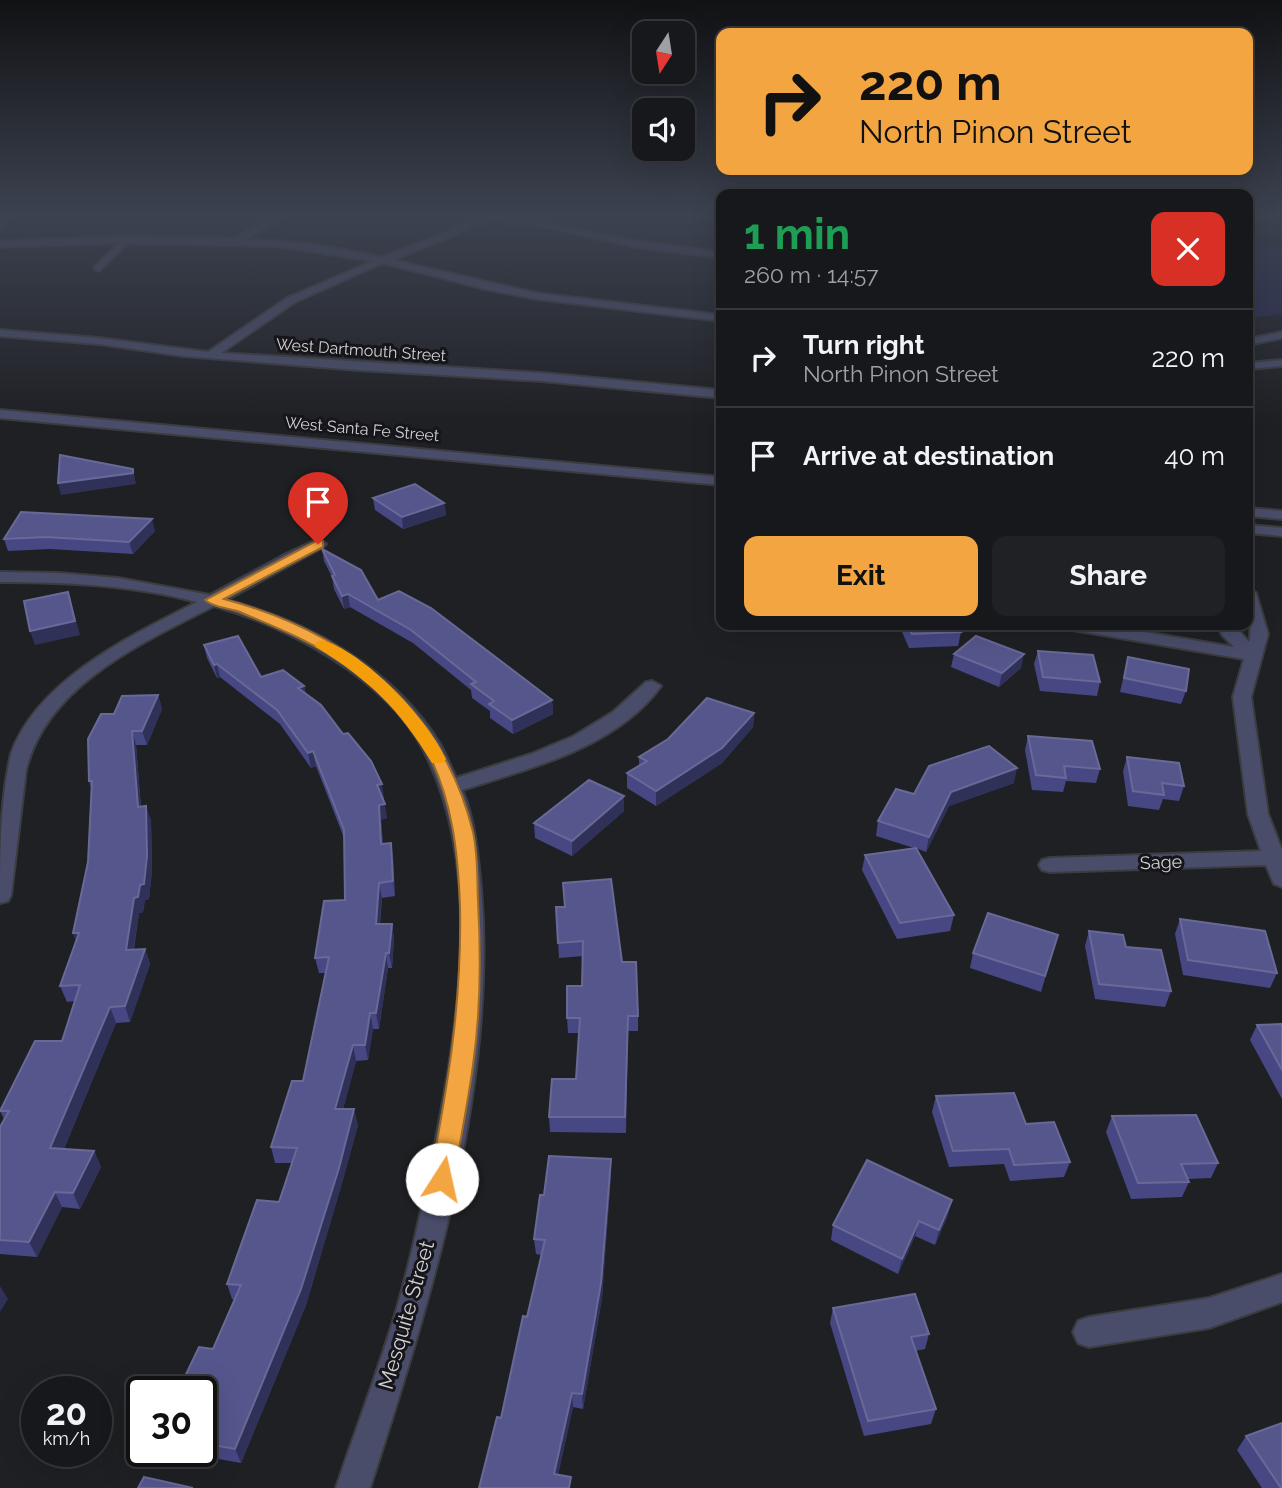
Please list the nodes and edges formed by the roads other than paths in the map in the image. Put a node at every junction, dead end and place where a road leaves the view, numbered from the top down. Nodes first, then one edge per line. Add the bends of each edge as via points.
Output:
1 (328, 283) edge
2 (473, 283) edge
3 (716, 317) edge
4 (0, 333) edge
5 (1282, 335) edge
6 (1253, 341) edge
7 (211, 355) junction
8 (1282, 363) edge
9 (1253, 366) edge
10 (716, 394) edge
11 (0, 405) edge
12 (0, 414) edge
13 (716, 472) edge
14 (716, 481) edge
15 (1253, 512) edge
16 (1282, 515) edge
17 (1253, 529) edge
18 (1282, 532) edge
19 (318, 544) dead end
20 (0, 577) edge
21 (212, 600) junction
22 (1253, 610) edge
23 (1103, 630) edge
24 (1228, 630) edge
25 (1254, 655) junction
26 (652, 686) dead end
27 (450, 787) junction
28 (7, 790) edge
29 (1272, 858) junction
30 (1050, 865) dead end
31 (1282, 879) edge
32 (0, 895) edge
33 (1282, 1288) edge
34 (1088, 1332) dead end
35 (353, 1488) edge

1 - 7 street via 268,314
2 - 3 street
4 - 7 street, West Dartmouth Street
5 - 6 street
7 - 10 street, West Dartmouth Street
8 - 9 street
11 - 13 street, West Santa Fe Street
12 - 14 street, West Santa Fe Street
15 - 16 street
17 - 18 street
19 - 21 street
20 - 21 street, Mesquite Street via 94,579
21 - 27 street, Mesquite Street via 306,635 384,688 432,746
21 - 28 street via 85,674 62,695 37,722
22 - 25 street via 1260,634
23 - 25 street
24 - 25 street
25 - 29 street via 1242,697 1258,814
26 - 27 street via 623,715 592,734
27 - 35 street, Mesquite Street via 464,834 469,876 471,964 463,1063 409,1320
28 - 32 street
29 - 30 street, Sage
29 - 31 street
33 - 34 street via 1209,1313

